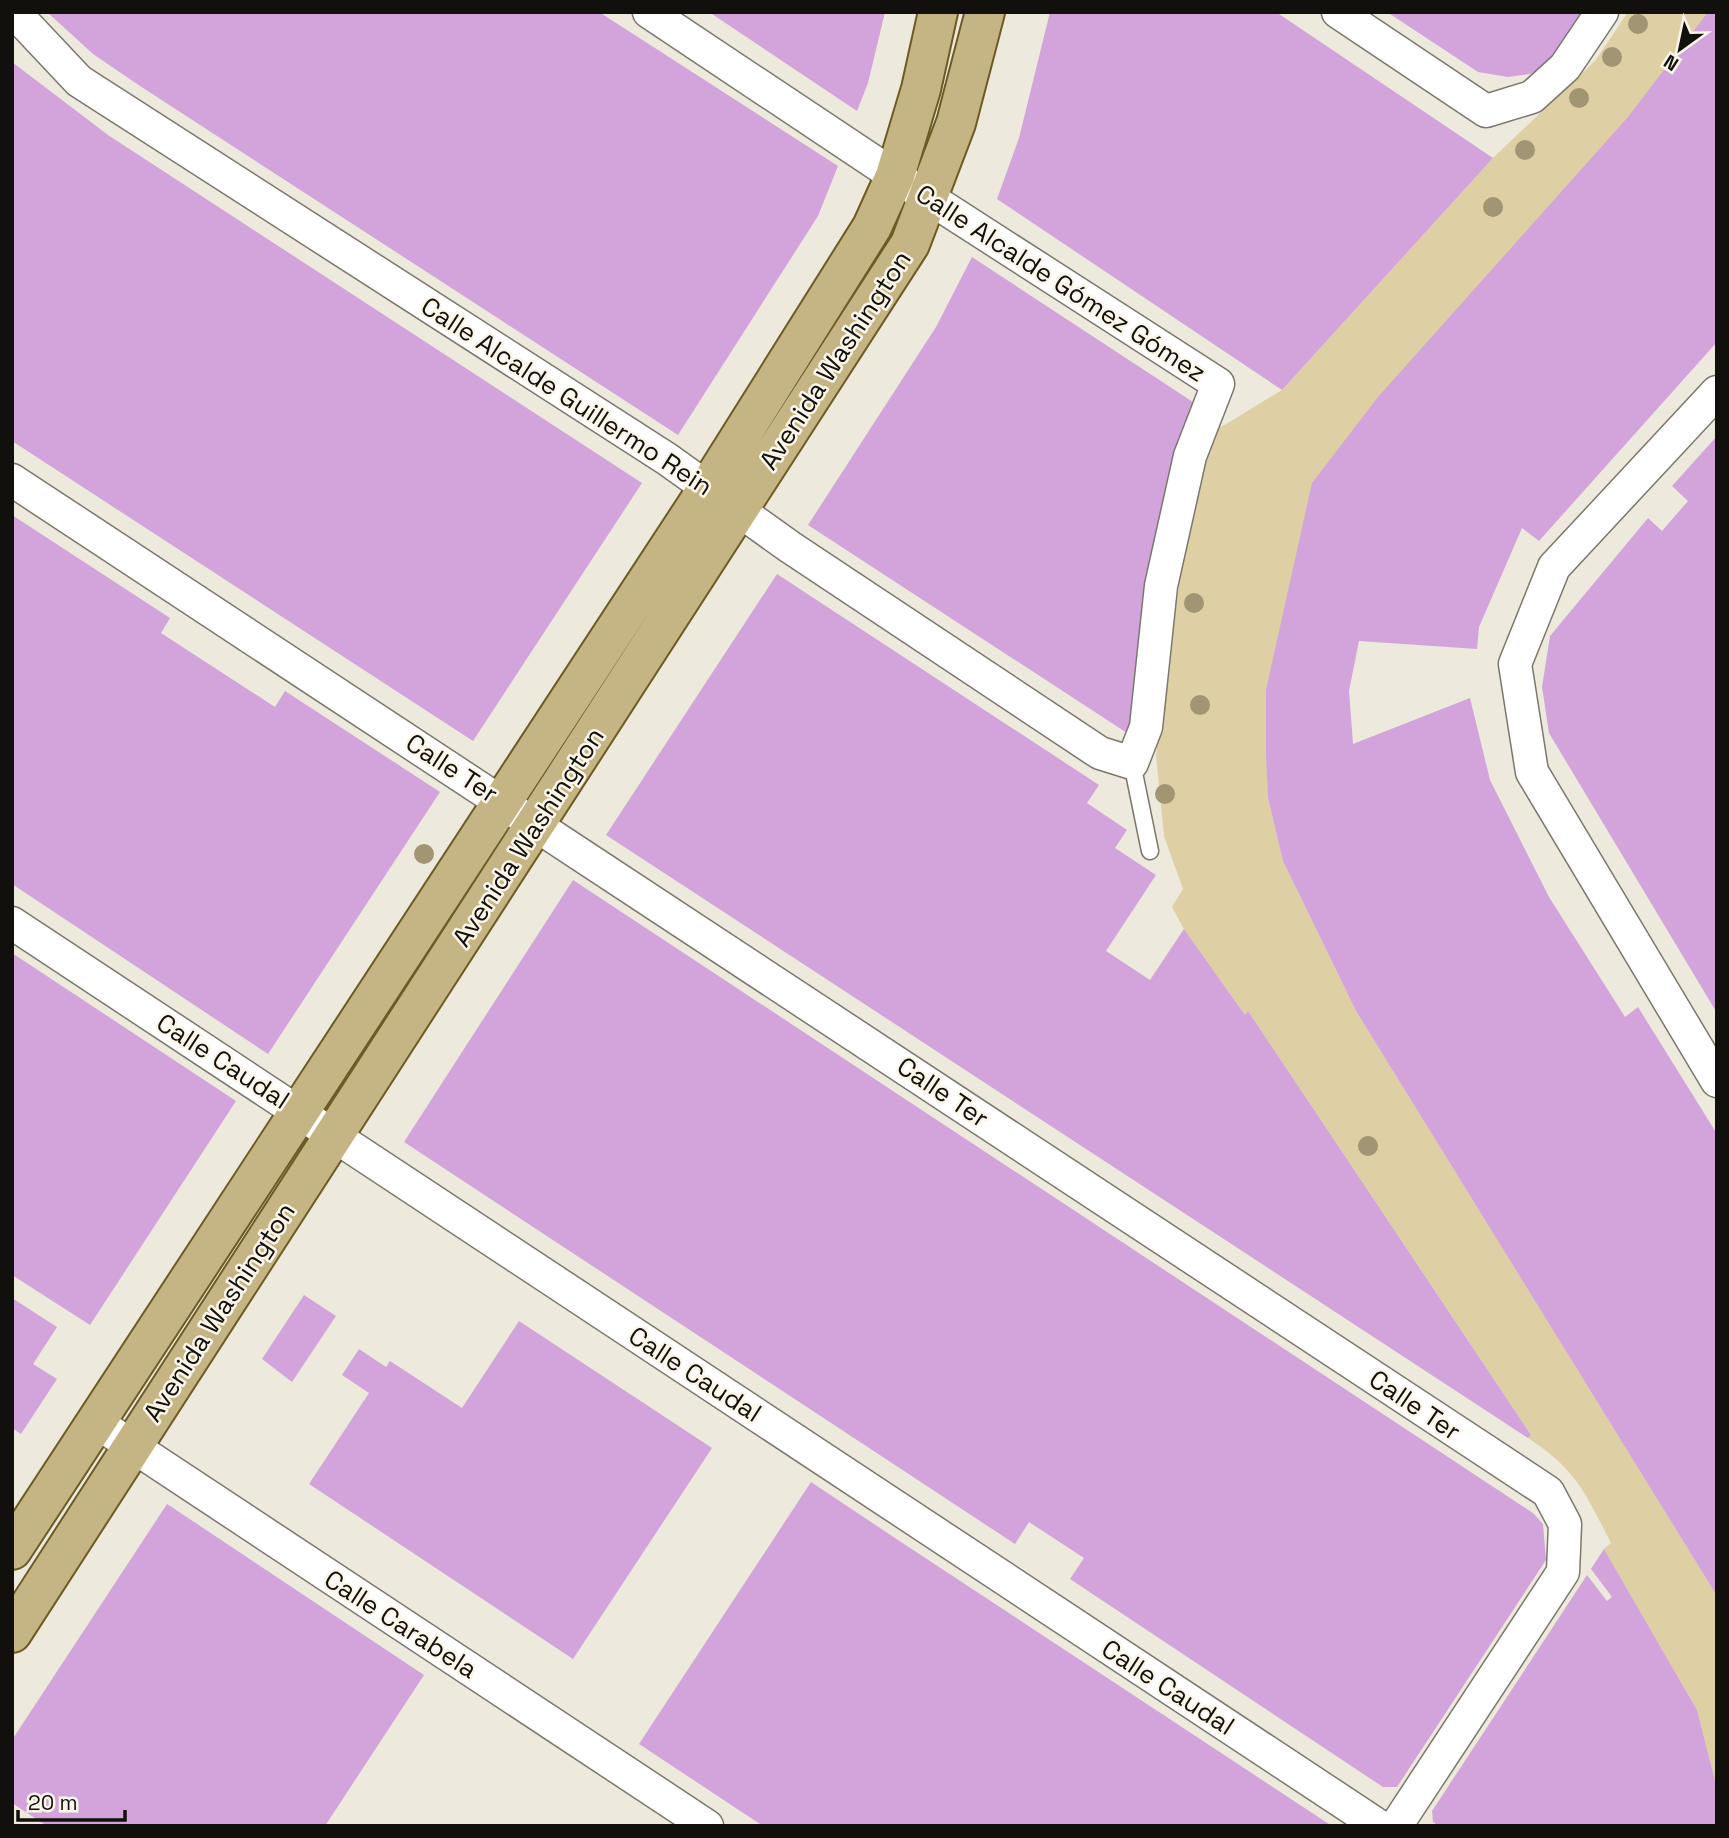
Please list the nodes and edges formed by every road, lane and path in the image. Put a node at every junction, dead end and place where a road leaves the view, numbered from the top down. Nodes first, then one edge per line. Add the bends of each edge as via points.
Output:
1 (14, 12) edge
2 (649, 12) edge
3 (938, 12) edge
4 (985, 12) edge
5 (1338, 12) edge
6 (1602, 12) edge
7 (895, 176) junction
8 (930, 196) junction
9 (1717, 392) edge
10 (12, 480) edge
11 (708, 488) junction
12 (739, 510) junction
13 (1132, 763) junction
14 (503, 801) junction
15 (538, 823) junction
16 (1150, 851) dead end
17 (12, 923) edge
18 (1717, 1081) edge
19 (300, 1112) junction
20 (334, 1135) junction
21 (96, 1422) junction
22 (132, 1446) junction
23 (12, 1550) edge
24 (12, 1633) edge
25 (707, 1826) edge
26 (1379, 1826) edge
27 (1396, 1826) edge

1 - 11 street, Calle Alcalde Guillermo Rein via 79,81
2 - 7 street, Calle Alcalde Gómez Gómez
3 - 7 main road, Avenida Washington
4 - 8 main road, Avenida Washington via 956,123
5 - 6 street via 1486,111 1532,97 1565,67
7 - 8 street, Calle Alcalde Gómez Gómez
7 - 11 main road, Avenida Washington via 872,227
8 - 12 main road, Avenida Washington via 910,244
8 - 13 street, Calle Alcalde Gómez Gómez via 1218,384 1187,469 1161,586 1146,727
9 - 18 street via 1554,567 1515,664 1532,772
10 - 14 street, Calle Ter
11 - 12 street, Calle Alcalde Guillermo Rein
11 - 14 main road, Avenida Washington
12 - 13 street, Calle Alcalde Guillermo Rein via 1100,753
12 - 15 main road, Avenida Washington
13 - 16 lane
14 - 15 street, Calle Ter
14 - 19 main road, Avenida Washington
15 - 20 main road, Avenida Washington
15 - 27 street, Calle Ter via 1548,1492 1565,1524 1563,1572
17 - 19 street, Calle Caudal
19 - 20 street, Calle Caudal
19 - 21 main road, Avenida Washington
20 - 22 main road, Avenida Washington
20 - 26 street, Calle Caudal
21 - 22 street, Calle Carabela
21 - 23 main road, Avenida Washington
22 - 24 main road, Avenida Washington
22 - 25 street, Calle Carabela

